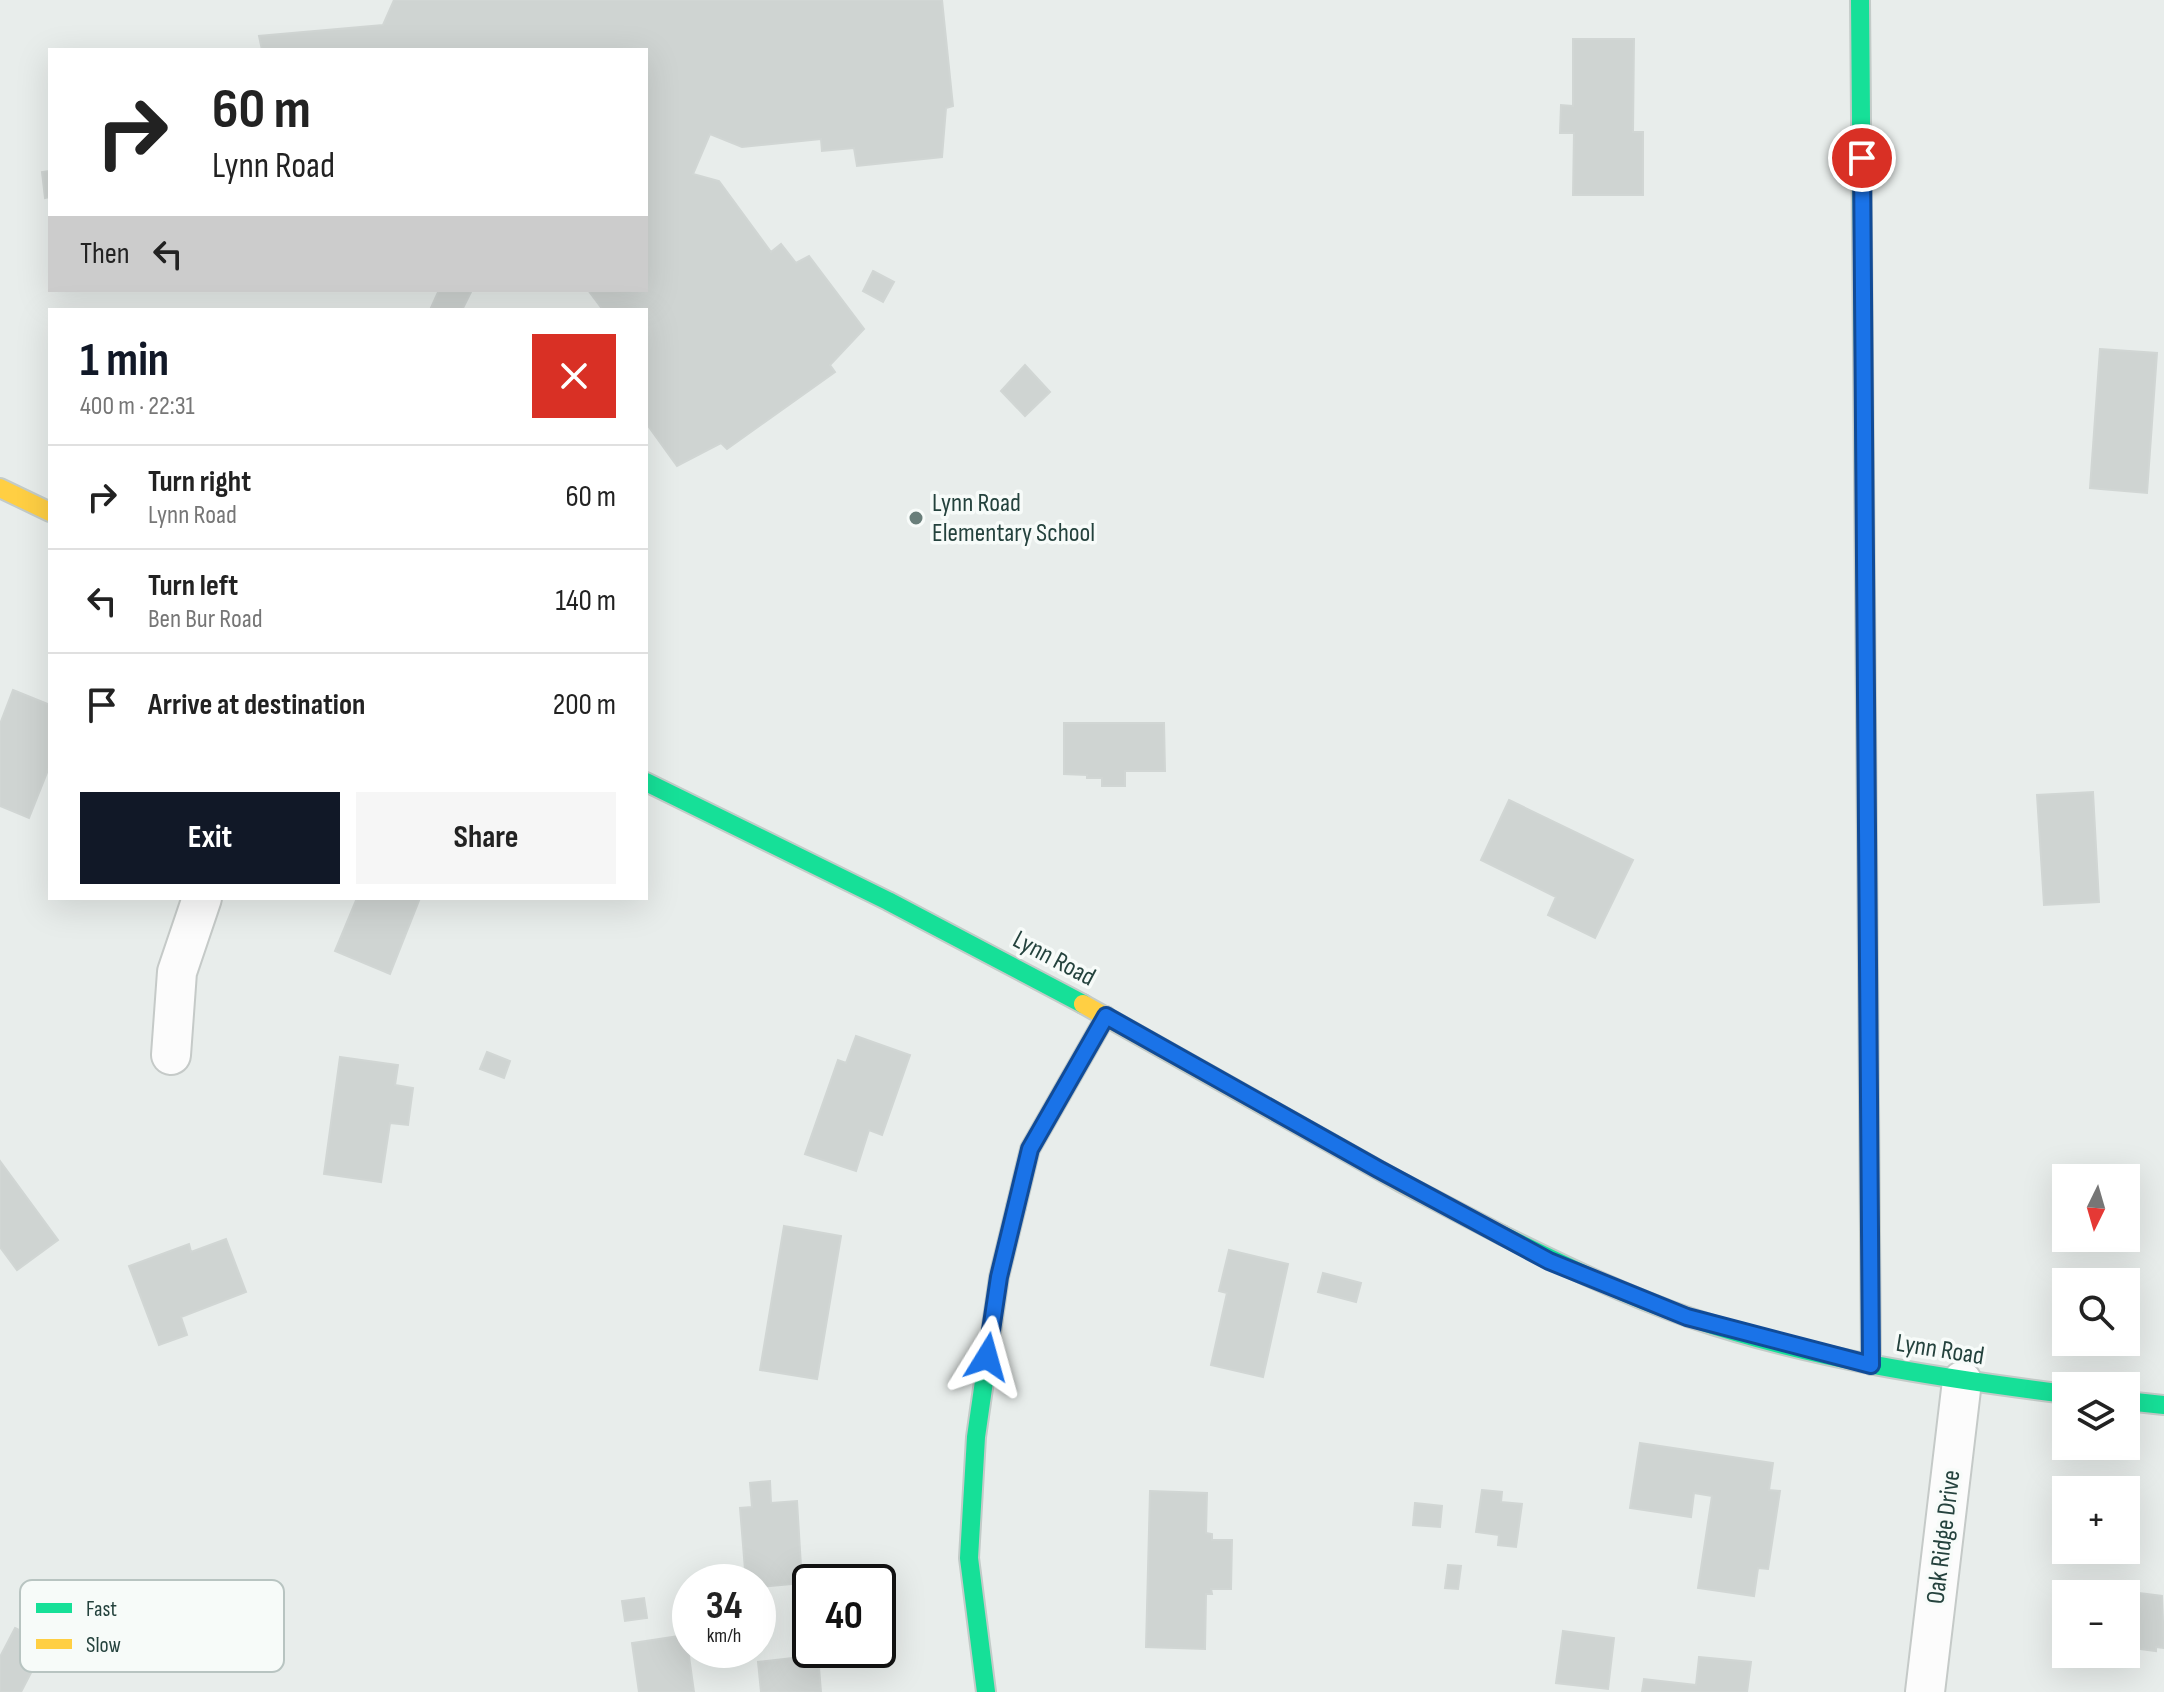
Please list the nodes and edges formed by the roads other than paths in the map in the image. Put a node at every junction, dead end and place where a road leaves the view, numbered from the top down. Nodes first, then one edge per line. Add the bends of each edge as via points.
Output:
1 (1860, 0) edge
2 (0, 488) edge
3 (48, 511) edge
4 (648, 783) edge
5 (201, 900) edge
6 (1106, 1016) junction
7 (171, 1055) dead end
8 (1871, 1365) junction
9 (1962, 1381) junction
10 (2052, 1392) edge
11 (2140, 1402) edge
12 (2164, 1405) edge
13 (986, 1692) edge
14 (1925, 1692) edge

1 - 8 street
2 - 3 street
4 - 6 street, Lynn Road
5 - 7 street via 177,972
6 - 8 street, Lynn Road via 1549,1261 1687,1317
6 - 13 street via 1030,1149 999,1277 976,1437 969,1558
8 - 9 street, Lynn Road
9 - 10 street, Lynn Road
9 - 14 street, Oak Ridge Drive
11 - 12 street

